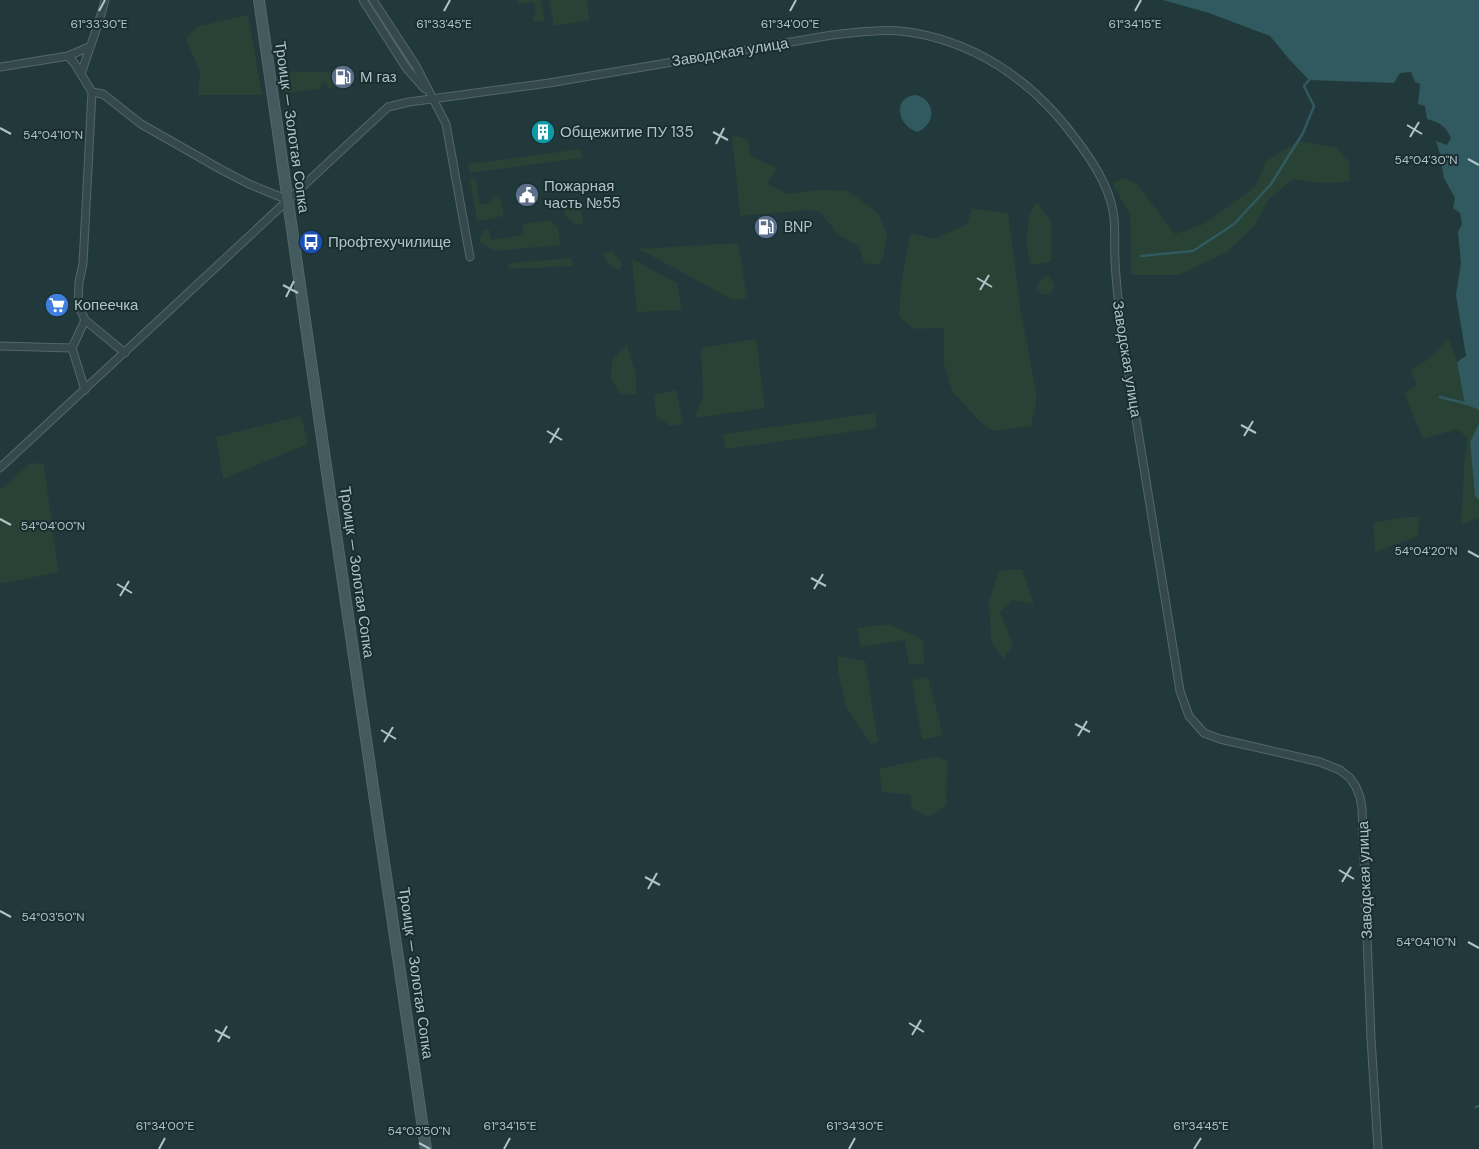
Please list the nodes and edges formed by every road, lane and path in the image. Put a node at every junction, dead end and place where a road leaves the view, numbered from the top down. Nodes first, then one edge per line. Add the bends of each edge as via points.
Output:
1 (105, 0) edge
2 (259, 0) edge
3 (363, 0) edge
4 (374, 0) edge
5 (89, 47) junction
6 (68, 56) junction
7 (0, 67) edge
8 (81, 74) junction
9 (92, 92) junction
10 (434, 99) junction
11 (288, 200) junction
12 (470, 257) dead end
13 (85, 320) junction
14 (0, 346) edge
15 (72, 348) junction
16 (125, 352) junction
17 (85, 390) junction
18 (0, 468) edge
19 (426, 1149) edge
20 (1378, 1149) edge

1 - 5 street
2 - 11 street, Троицк — Золотая Сопка
3 - 10 street via 407,69
4 - 10 street
5 - 6 street
5 - 8 street
6 - 7 street
6 - 8 street
8 - 9 street
9 - 11 street via 103,94 141,124 222,170
9 - 13 street via 86,225 78,304
10 - 11 street, Заводская улица via 388,107
10 - 12 street via 446,124
10 - 20 street, Заводская улица via 832,36 898,31 948,41 999,65 1026,85 1063,121 1098,172 1113,211 1116,287 1122,332 1180,691 1188,716 1204,733 1220,739 1320,762 1340,770 1350,778 1360,796
11 - 16 street, Заводская улица
11 - 19 street, Троицк — Золотая Сопка
13 - 15 street
13 - 16 street
14 - 15 street
15 - 17 street
16 - 17 street, Заводская улица
17 - 18 street, Заводская улица

